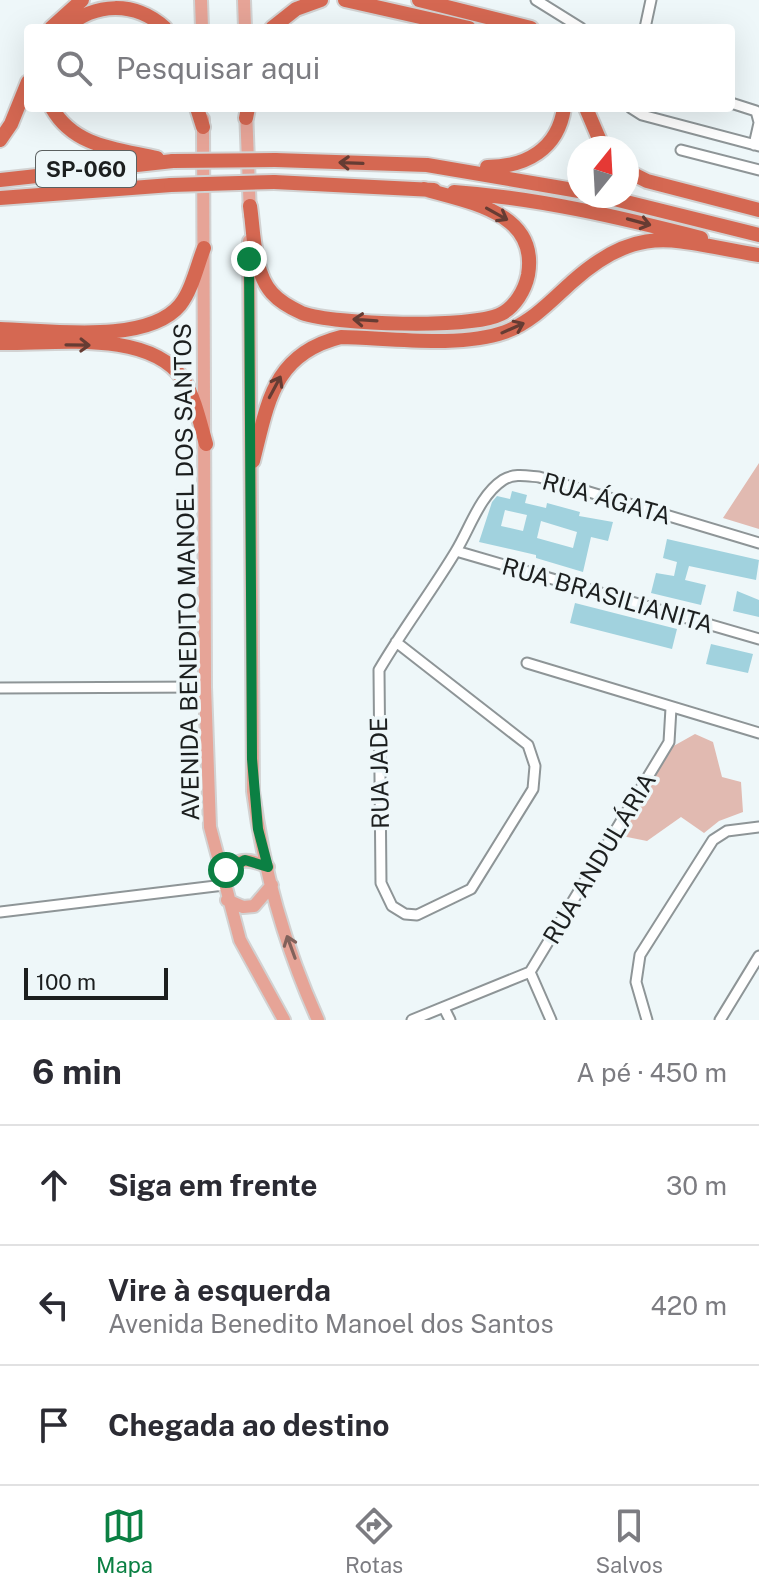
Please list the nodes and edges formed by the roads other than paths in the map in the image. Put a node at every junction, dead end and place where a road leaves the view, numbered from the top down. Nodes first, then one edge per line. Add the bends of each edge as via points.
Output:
1 (82, 0) edge
2 (201, 0) edge
3 (244, 0) edge
4 (321, 0) edge
5 (345, 0) edge
6 (419, 0) edge
7 (536, 0) edge
8 (651, 0) edge
9 (55, 24) edge
10 (71, 24) edge
11 (159, 24) edge
12 (202, 24) edge
13 (245, 24) edge
14 (277, 24) edge
15 (451, 24) edge
16 (515, 24) edge
17 (575, 24) edge
18 (646, 24) edge
19 (24, 92) edge
20 (735, 104) edge
21 (55, 112) edge
22 (201, 112) edge
23 (247, 112) edge
24 (563, 112) edge
25 (588, 112) edge
26 (637, 112) edge
27 (759, 123) edge
28 (203, 127) joint
29 (598, 136) edge
30 (0, 140) edge
31 (757, 145) edge
32 (681, 150) dead end
33 (173, 161) junction
34 (427, 165) junction
35 (759, 170) edge
36 (639, 177) edge
37 (0, 180) edge
38 (424, 189) junction
39 (567, 189) edge
40 (46, 192) junction
41 (0, 198) edge
42 (0, 205) edge
43 (639, 205) edge
44 (250, 206) junction
45 (759, 210) edge
46 (759, 235) edge
47 (204, 248) junction
48 (759, 254) edge
49 (0, 329) edge
50 (0, 343) edge
51 (206, 444) junction
52 (253, 461) junction
53 (759, 543) edge
54 (456, 551) junction
55 (759, 639) edge
56 (396, 642) junction
57 (527, 663) dead end
58 (205, 687) junction
59 (0, 688) edge
60 (671, 708) junction
61 (759, 733) edge
62 (759, 827) edge
63 (268, 867) junction
64 (223, 880) junction
65 (272, 885) junction
66 (227, 900) junction
67 (0, 912) edge
68 (759, 956) edge
69 (530, 972) junction
70 (444, 1008) junction
71 (284, 1020) edge
72 (318, 1020) edge
73 (412, 1020) edge
74 (450, 1020) edge
75 (551, 1020) edge
76 (647, 1020) edge
77 (720, 1020) edge

1 - 9 highway
2 - 12 main road
3 - 13 main road
4 - 14 highway via 296,9
5 - 15 highway
6 - 16 highway
7 - 17 street
8 - 18 street
10 - 11 highway via 111,7 139,11
19 - 30 highway
20 - 27 street via 756,111
21 - 33 highway via 63,125 89,143
22 - 28 highway
23 - 44 main road
24 - 34 highway via 550,143 521,164
25 - 29 highway
26 - 31 street
27 - 31 street
28 - 47 main road, AVENIDA BENEDITO MANOEL DOS SANTOS
32 - 35 street
34 -> 33 highway, SP-060, bridge
33 - 37 highway, SP-060
34 - 39 highway, SP-060
36 - 45 highway
38 - 40 highway, SP-060, bridge via 274,182
38 -> 44 highway via 491,209 518,230 528,254 528,272 519,296 501,314 470,322 399,323 305,314 270,291 260,268
38 -> 48 highway, SP-060 via 508,196 624,218
40 - 41 highway, SP-060
40 - 42 highway
43 - 46 highway
44 - 52 main road
47 - 49 highway via 186,296 156,323 116,331
47 - 51 main road, AVENIDA BENEDITO MANOEL DOS SANTOS
52 -> 48 highway via 276,384 295,359 322,342 341,337 464,339 501,333 533,318 605,254 634,242 666,241
50 -> 51 highway via 122,345 153,353 184,381
51 - 58 main road, AVENIDA BENEDITO MANOEL DOS SANTOS
52 - 63 main road via 252,770
53 - 54 street, RUA ÁGATA via 539,477 517,475 493,489
54 - 55 street, RUA BRASILIANITA
54 - 56 street, RUA ÁGATA
56 - 56 street, RUA JADE via 528,745 535,766 535,782 471,889 417,915 392,906 381,883 378,683 379,670
57 - 60 street
58 - 59 street
58 - 64 main road, AVENIDA BENEDITO MANOEL DOS SANTOS via 210,827
60 - 61 street
60 - 69 street, RUA ANDULÁRIA via 669,742
62 - 76 street via 727,831 713,840 640,955 636,982
63 - 64 main road via 245,860 233,863
63 - 65 main road
64 - 66 main road, AVENIDA BENEDITO MANOEL DOS SANTOS
64 - 67 street
65 - 66 main road via 254,906
72 -> 65 main road
66 - 71 main road, AVENIDA BENEDITO MANOEL DOS SANTOS via 251,963
68 - 77 street
69 - 70 street
69 - 75 street
70 - 73 street
70 - 74 street

